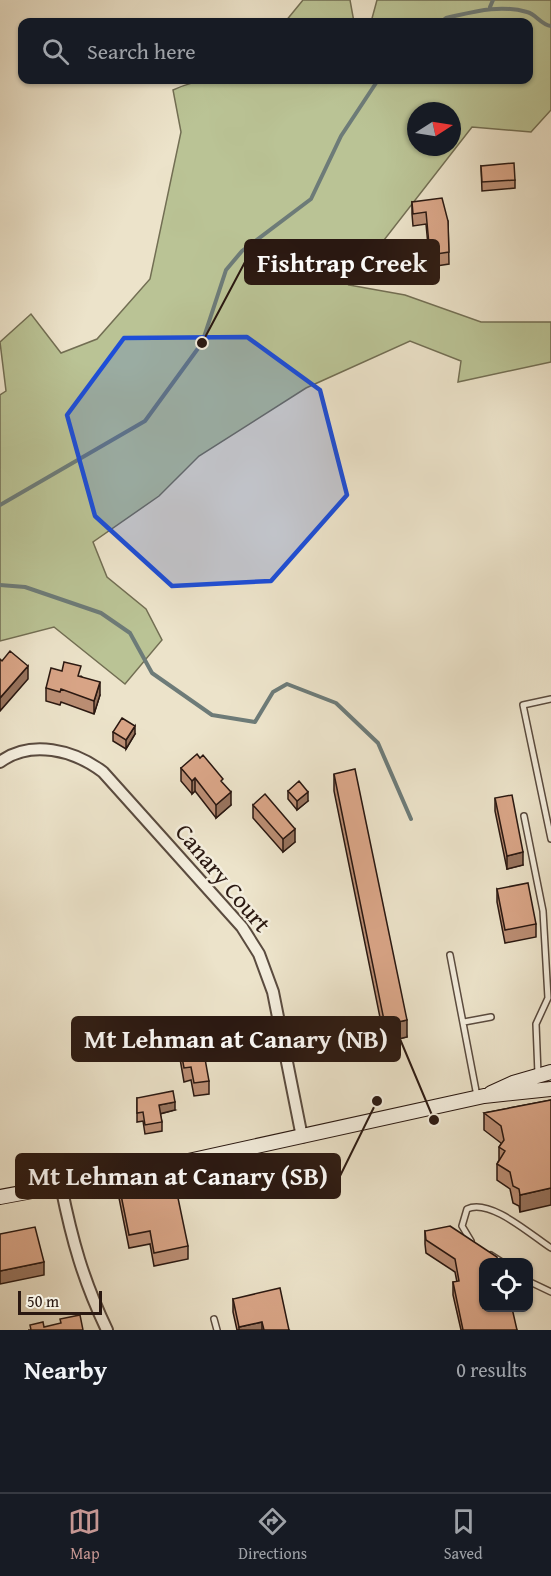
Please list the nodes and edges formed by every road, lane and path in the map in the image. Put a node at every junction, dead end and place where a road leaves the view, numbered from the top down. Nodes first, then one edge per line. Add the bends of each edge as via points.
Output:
1 (551, 699) edge
2 (0, 762) edge
3 (524, 816) dead end
4 (551, 839) edge
5 (450, 955) dead end
6 (491, 1017) dead end
7 (464, 1022) junction
8 (545, 1074) edge
9 (551, 1089) edge
10 (481, 1097) junction
11 (302, 1137) junction
12 (61, 1186) junction
13 (0, 1197) edge
14 (479, 1247) edge
15 (551, 1248) edge
16 (487, 1252) edge
17 (495, 1258) edge
18 (533, 1283) edge
19 (551, 1292) edge
20 (214, 1319) dead end
21 (107, 1330) edge
22 (217, 1330) edge

1 - 4 lane via 524,705
2 - 11 street, Canary Court via 21,752 55,750 93,764 242,927 259,954 273,992
3 - 8 lane via 543,911 548,998 536,1024
5 - 7 lane
6 - 7 lane
7 - 10 lane
8 - 10 main road
9 - 10 main road
10 - 11 main road
11 - 12 main road
12 - 13 main road
12 - 21 street via 75,1252
14 - 15 lane via 464,1233 462,1222 467,1209 482,1205
16 - 17 lane
18 - 19 lane
20 - 22 lane

